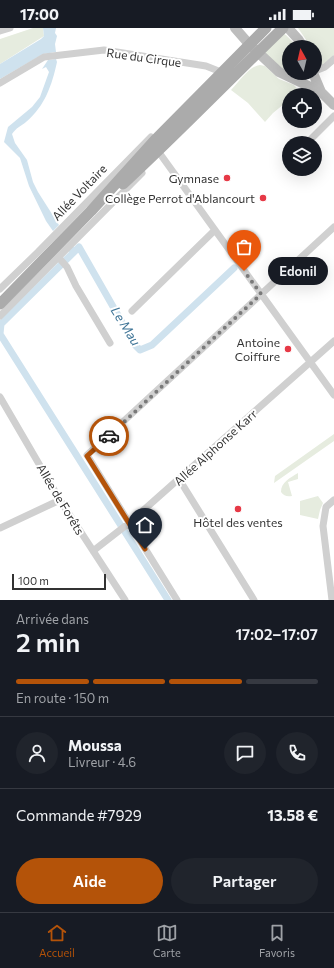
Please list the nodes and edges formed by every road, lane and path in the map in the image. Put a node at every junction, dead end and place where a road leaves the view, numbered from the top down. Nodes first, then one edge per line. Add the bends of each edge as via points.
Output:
1 (10, 28) edge
2 (235, 28) edge
3 (266, 28) edge
4 (283, 28) edge
5 (288, 28) edge
6 (0, 30) edge
7 (299, 40) edge
8 (249, 44) junction
9 (258, 52) junction
10 (334, 59) edge
11 (322, 68) edge
12 (221, 72) junction
13 (301, 81) joint
14 (0, 83) edge
15 (314, 88) edge
16 (322, 93) edge
17 (334, 105) edge
18 (178, 116) junction
19 (334, 116) edge
20 (314, 136) edge
21 (158, 151) junction
22 (91, 212) junction
23 (334, 227) edge
24 (215, 230) junction
25 (60, 259) junction
26 (0, 289) edge
27 (261, 294) junction
28 (0, 304) edge
29 (132, 311) dead end
30 (0, 316) edge
31 (334, 341) edge
32 (110, 343) dead end
33 (310, 362) junction
34 (334, 395) edge
35 (0, 397) edge
36 (179, 479) junction
37 (60, 500) junction
38 (334, 500) edge
39 (128, 523) junction
40 (0, 528) edge
41 (93, 551) junction
42 (125, 600) edge
43 (177, 600) edge
44 (254, 600) edge
45 (332, 600) edge

1 - 6 street
2 - 8 main road
3 - 8 main road, Allée Voltaire
4 - 9 main road, Allée Voltaire
5 - 7 main road
8 - 9 main road
8 - 12 main road, Allée Voltaire
9 - 13 main road via 279,72
9 - 21 main road, Allée Voltaire
10 - 11 street
12 - 14 street, Rue du Cirque via 206,66 104,50 44,57
12 - 18 main road, Allée Voltaire
13 - 15 main road
16 - 17 main road
18 - 22 main road, Allée Voltaire via 136,159
18 - 26 street, Allée Voltaire via 162,126
19 - 20 street
21 - 22 main road, Allée Voltaire
21 - 24 street
21 - 25 street, Allée Voltaire via 142,173
22 - 28 main road
23 - 27 street
24 - 27 street
24 - 29 street
25 - 30 street, Allée Voltaire
25 - 32 street
27 - 33 street
27 - 39 street via 87,456
31 - 33 street, Allée Alphonse Karr
33 - 34 street
33 - 36 street, Allée Alphonse Karr
35 - 37 street, Allée de Forêts
36 - 39 street, Allée Alphonse Karr
36 - 44 street
37 - 40 street
37 - 41 street, Allée de Forêts
38 - 45 street via 326,507 323,526
39 - 41 street, Allée Alphonse Karr
39 - 43 street
41 - 42 street, Allée de Forêts

